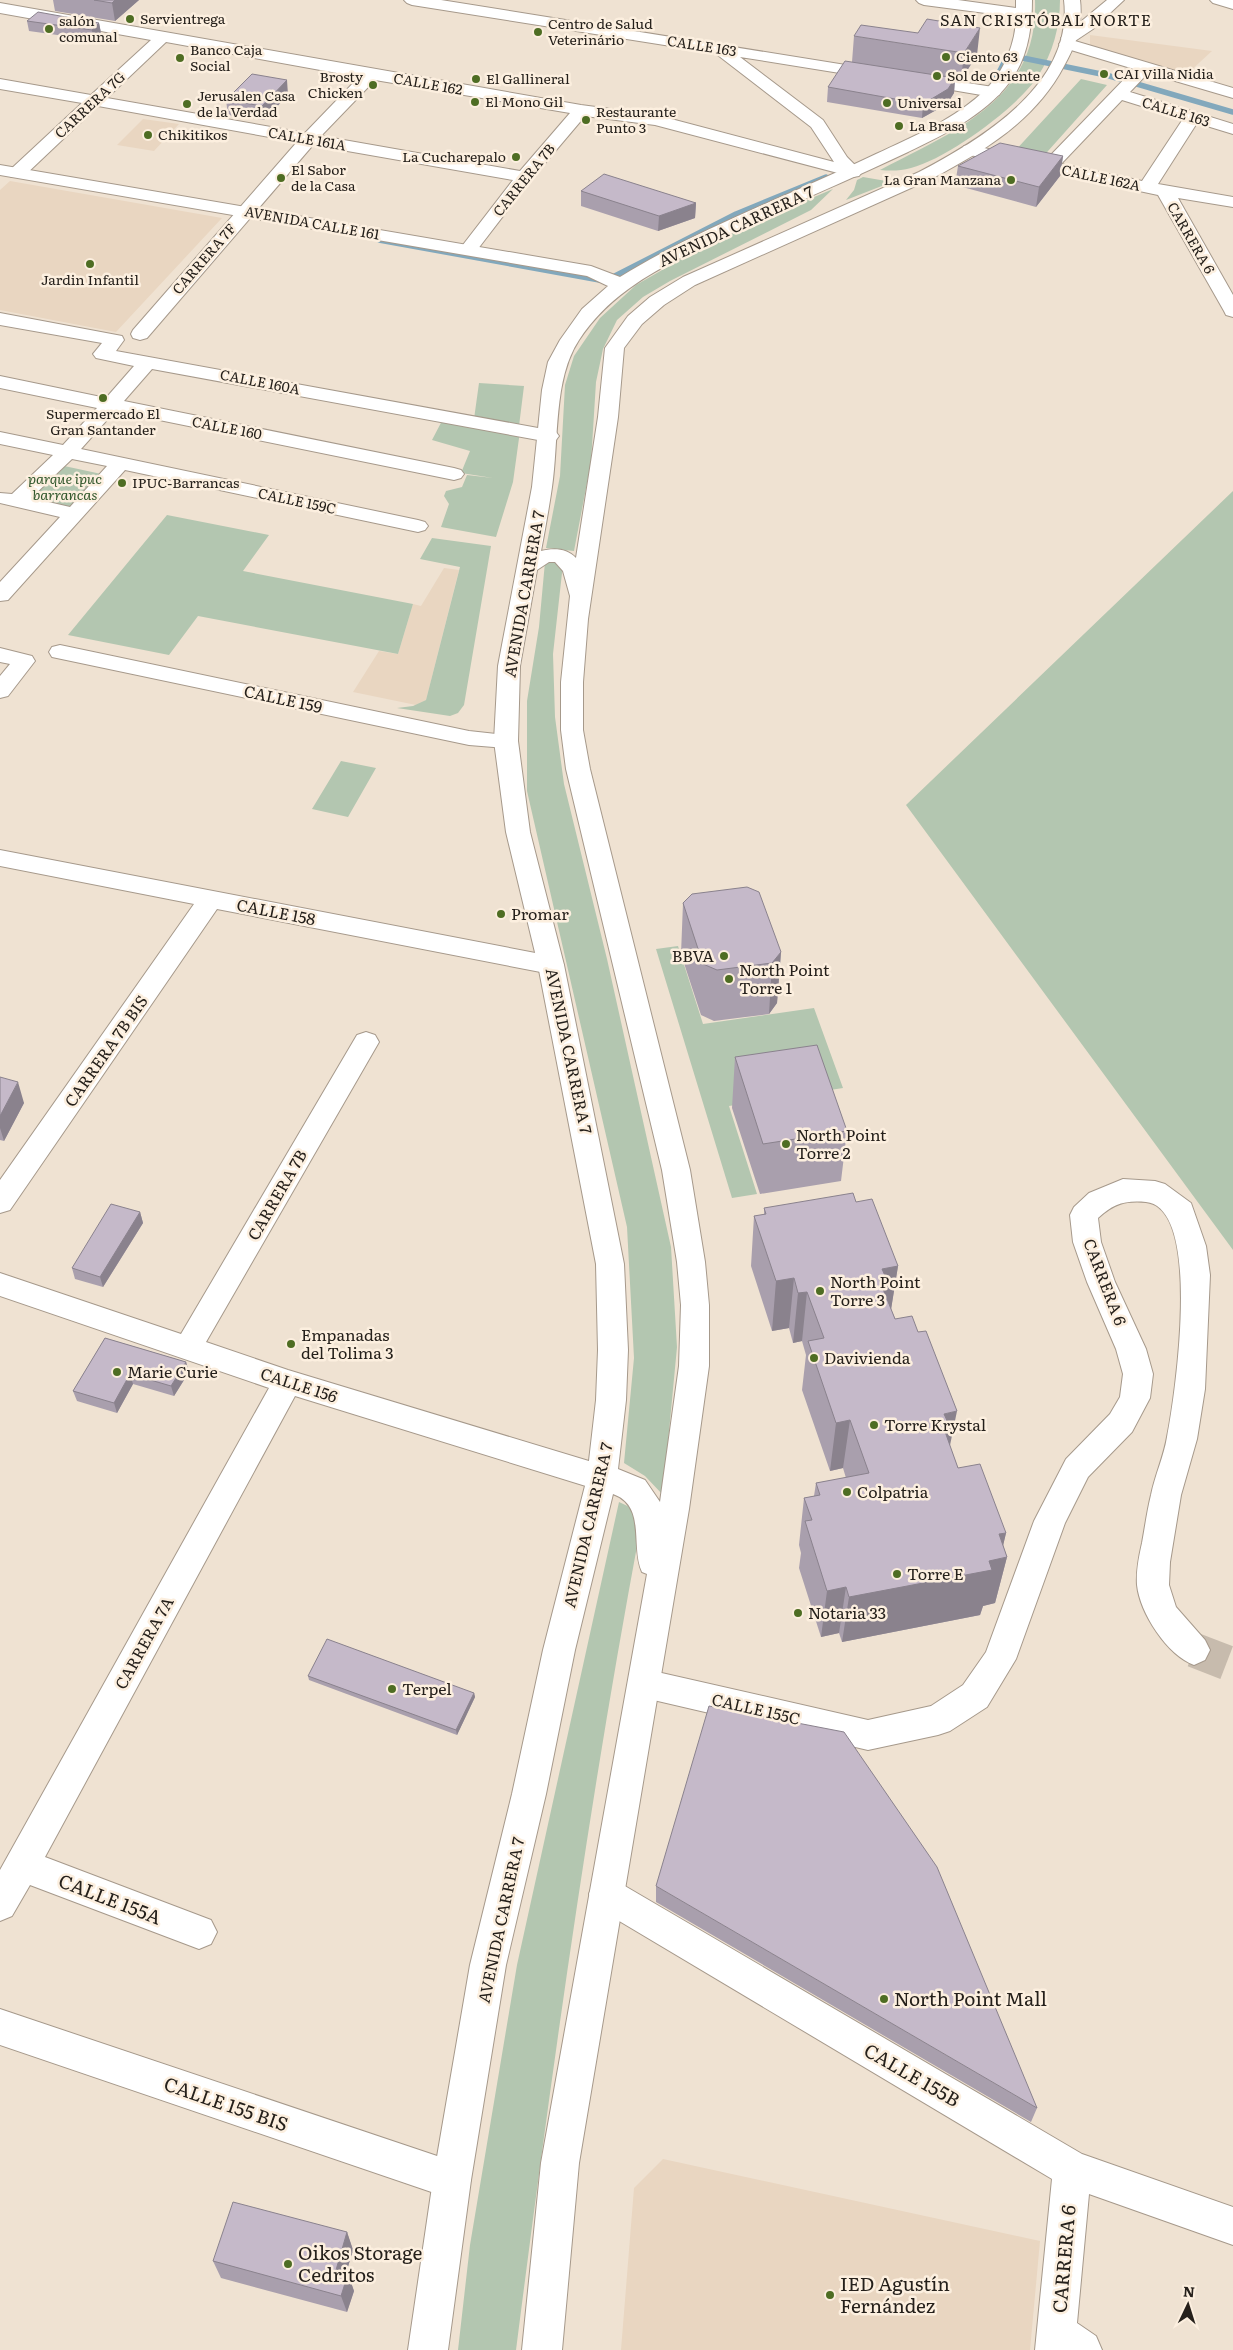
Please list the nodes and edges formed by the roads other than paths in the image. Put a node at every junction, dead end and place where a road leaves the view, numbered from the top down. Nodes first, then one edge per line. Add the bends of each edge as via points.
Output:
1 (412, 0) edge
2 (924, 0) edge
3 (1072, 0) edge
4 (1116, 0) edge
5 (1218, 0) edge
6 (1233, 4) edge
7 (1024, 7) edge
8 (0, 8) edge
9 (169, 38) junction
10 (1068, 41) junction
11 (719, 48) junction
12 (1144, 68) junction
13 (371, 74) junction
14 (0, 84) edge
15 (993, 92) junction
16 (1233, 93) edge
17 (1118, 94) junction
18 (101, 102) junction
19 (581, 110) junction
20 (1193, 117) junction
21 (1233, 129) edge
22 (308, 139) junction
23 (970, 150) junction
24 (1048, 166) junction
25 (853, 172) junction
26 (17, 173) edge
27 (524, 177) junction
28 (920, 178) junction
29 (1233, 185) edge
30 (1147, 187) junction
31 (1165, 191) junction
32 (1228, 202) edge
33 (245, 212) junction
34 (782, 238) junction
35 (468, 250) junction
36 (620, 285) junction
37 (1233, 311) edge
38 (0, 319) edge
39 (140, 334) dead end
40 (148, 362) junction
41 (0, 382) edge
42 (111, 404) junction
43 (549, 436) junction
44 (0, 438) edge
45 (68, 452) junction
46 (119, 464) junction
47 (454, 474) dead end
48 (8, 499) edge
49 (75, 514) junction
50 (418, 526) dead end
51 (0, 563) edge
52 (528, 568) junction
53 (25, 569) junction
54 (0, 595) edge
55 (580, 603) junction
56 (60, 652) dead end
57 (0, 655) edge
58 (0, 691) edge
59 (506, 740) junction
60 (0, 858) edge
61 (211, 899) junction
62 (551, 965) junction
63 (366, 1042) dead end
64 (0, 1202) edge
65 (0, 1284) edge
66 (187, 1349) junction
67 (288, 1382) junction
68 (602, 1478) junction
69 (652, 1631) junction
70 (1194, 1650) tunnel mouth
71 (644, 1684) junction
72 (868, 1735) joint
73 (22, 1865) junction
74 (606, 1894) junction
75 (0, 1904) edge
76 (199, 1932) dead end
77 (0, 2027) edge
78 (1072, 2169) junction
79 (452, 2180) junction
80 (1233, 2226) edge
81 (1065, 2344) edge
82 (428, 2350) edge
83 (542, 2350) edge

1 - 11 street, CALLE 163
2 - 7 street
3 - 10 street, AVENIDA CARRERA 7
4 - 10 street
5 - 6 street
7 - 15 street, AVENIDA CARRERA 7 via 1024,26 1015,57 1008,73
8 - 9 street, CALLE 162
9 - 13 street, CALLE 162
9 - 18 street, CARRERA 7G
10 - 12 street
10 - 23 street, AVENIDA CARRERA 7 via 1052,76 1030,105
11 - 15 street, CALLE 163
11 - 25 street via 811,118 840,160
12 - 16 street
12 - 17 street
13 - 19 street, CALLE 162
13 - 22 street, CARRERA 7F
14 - 18 street, CALLE 161A
15 - 25 street, AVENIDA CARRERA 7 via 936,132
17 - 20 street, CALLE 163
17 - 24 street
18 - 22 street, CALLE 161A
18 - 26 street, CARRERA 7G
19 - 25 street, CALLE 162 via 656,120
19 - 27 street, CARRERA 7B
20 - 21 street, CALLE 163
20 - 30 street
22 - 27 street, CALLE 161A
22 - 33 street, CARRERA 7F
23 - 24 street, CALLE 162A
23 - 28 street, AVENIDA CARRERA 7
24 - 30 street, CALLE 162A
25 - 28 street, CALLE 162
25 - 34 street via 837,201
25 - 36 street, AVENIDA CARRERA 7 via 690,244
26 - 33 street, AVENIDA CALLE 161
27 - 35 street, CARRERA 7B
28 - 34 street, AVENIDA CARRERA 7
29 - 32 street
30 - 31 street, CALLE 162A
31 - 32 street, CALLE 162A
31 - 37 street, CARRERA 6
33 - 35 street, AVENIDA CALLE 161
33 - 39 street, CARRERA 7F
34 - 55 street, AVENIDA CARRERA 7 via 689,281 657,301 635,320 619,341 611,372 608,417
35 - 36 street, AVENIDA CALLE 161 via 591,271
36 - 43 street, AVENIDA CARRERA 7 via 589,313 558,362 552,390
38 - 40 street, CALLE 160A via 115,340 103,354
40 - 42 street
40 - 43 street, CALLE 160A
41 - 42 street, CALLE 160
42 - 45 street
42 - 47 street, CALLE 160
43 - 52 street, AVENIDA CARRERA 7
44 - 45 street, CALLE 159C
45 - 46 street, CALLE 159C
45 - 48 street
46 - 49 street
46 - 50 street, CALLE 159C
48 - 49 street
49 - 53 street
51 - 53 street
52 - 55 street via 540,558 550,555 568,559 575,573
52 - 59 street, AVENIDA CARRERA 7 via 509,666
53 - 54 street
55 - 69 street, AVENIDA CARRERA 7 via 570,698 578,769 676,1170 696,1305 694,1366 674,1509
56 - 59 street, CALLE 159 via 463,737
57 - 58 street via 24,661
59 - 62 street, AVENIDA CARRERA 7 via 518,832
60 - 61 street, CALLE 158
61 - 62 street, CALLE 158
61 - 64 street, CARRERA 7B BIS
62 - 68 street, AVENIDA CARRERA 7 via 610,1264 612,1400
63 - 66 street, CARRERA 7B
65 - 66 street, CALLE 156
66 - 67 street, CALLE 156
67 - 68 street, CALLE 156
67 - 73 street, CARRERA 7A
68 - 69 street, CALLE 156 via 627,1485 642,1497 650,1516
68 - 79 street, AVENIDA CARRERA 7 via 559,1650 488,1965
69 - 71 street, AVENIDA CARRERA 7
70 - 72 street, CARRERA 6 via 1162,1614 1153,1585 1166,1495 1182,1438 1190,1389 1196,1275 1192,1246 1181,1211 1155,1192 1123,1190 1099,1201 1084,1215 1087,1242 1138,1374 1135,1398 1121,1423 1076,1468 1050,1522 1000,1659 975,1696 938,1720
71 - 72 street, CALLE 155C
71 - 74 street, AVENIDA CARRERA 7
73 - 75 street, CARRERA 7A
73 - 76 street, CALLE 155A
74 - 78 street, CALLE 155B
74 - 83 street, AVENIDA CARRERA 7 via 560,2163
77 - 79 street, CALLE 155 BIS
78 - 80 street, CALLE 155B
78 - 81 street, CARRERA 6
79 - 82 street, AVENIDA CARRERA 7

